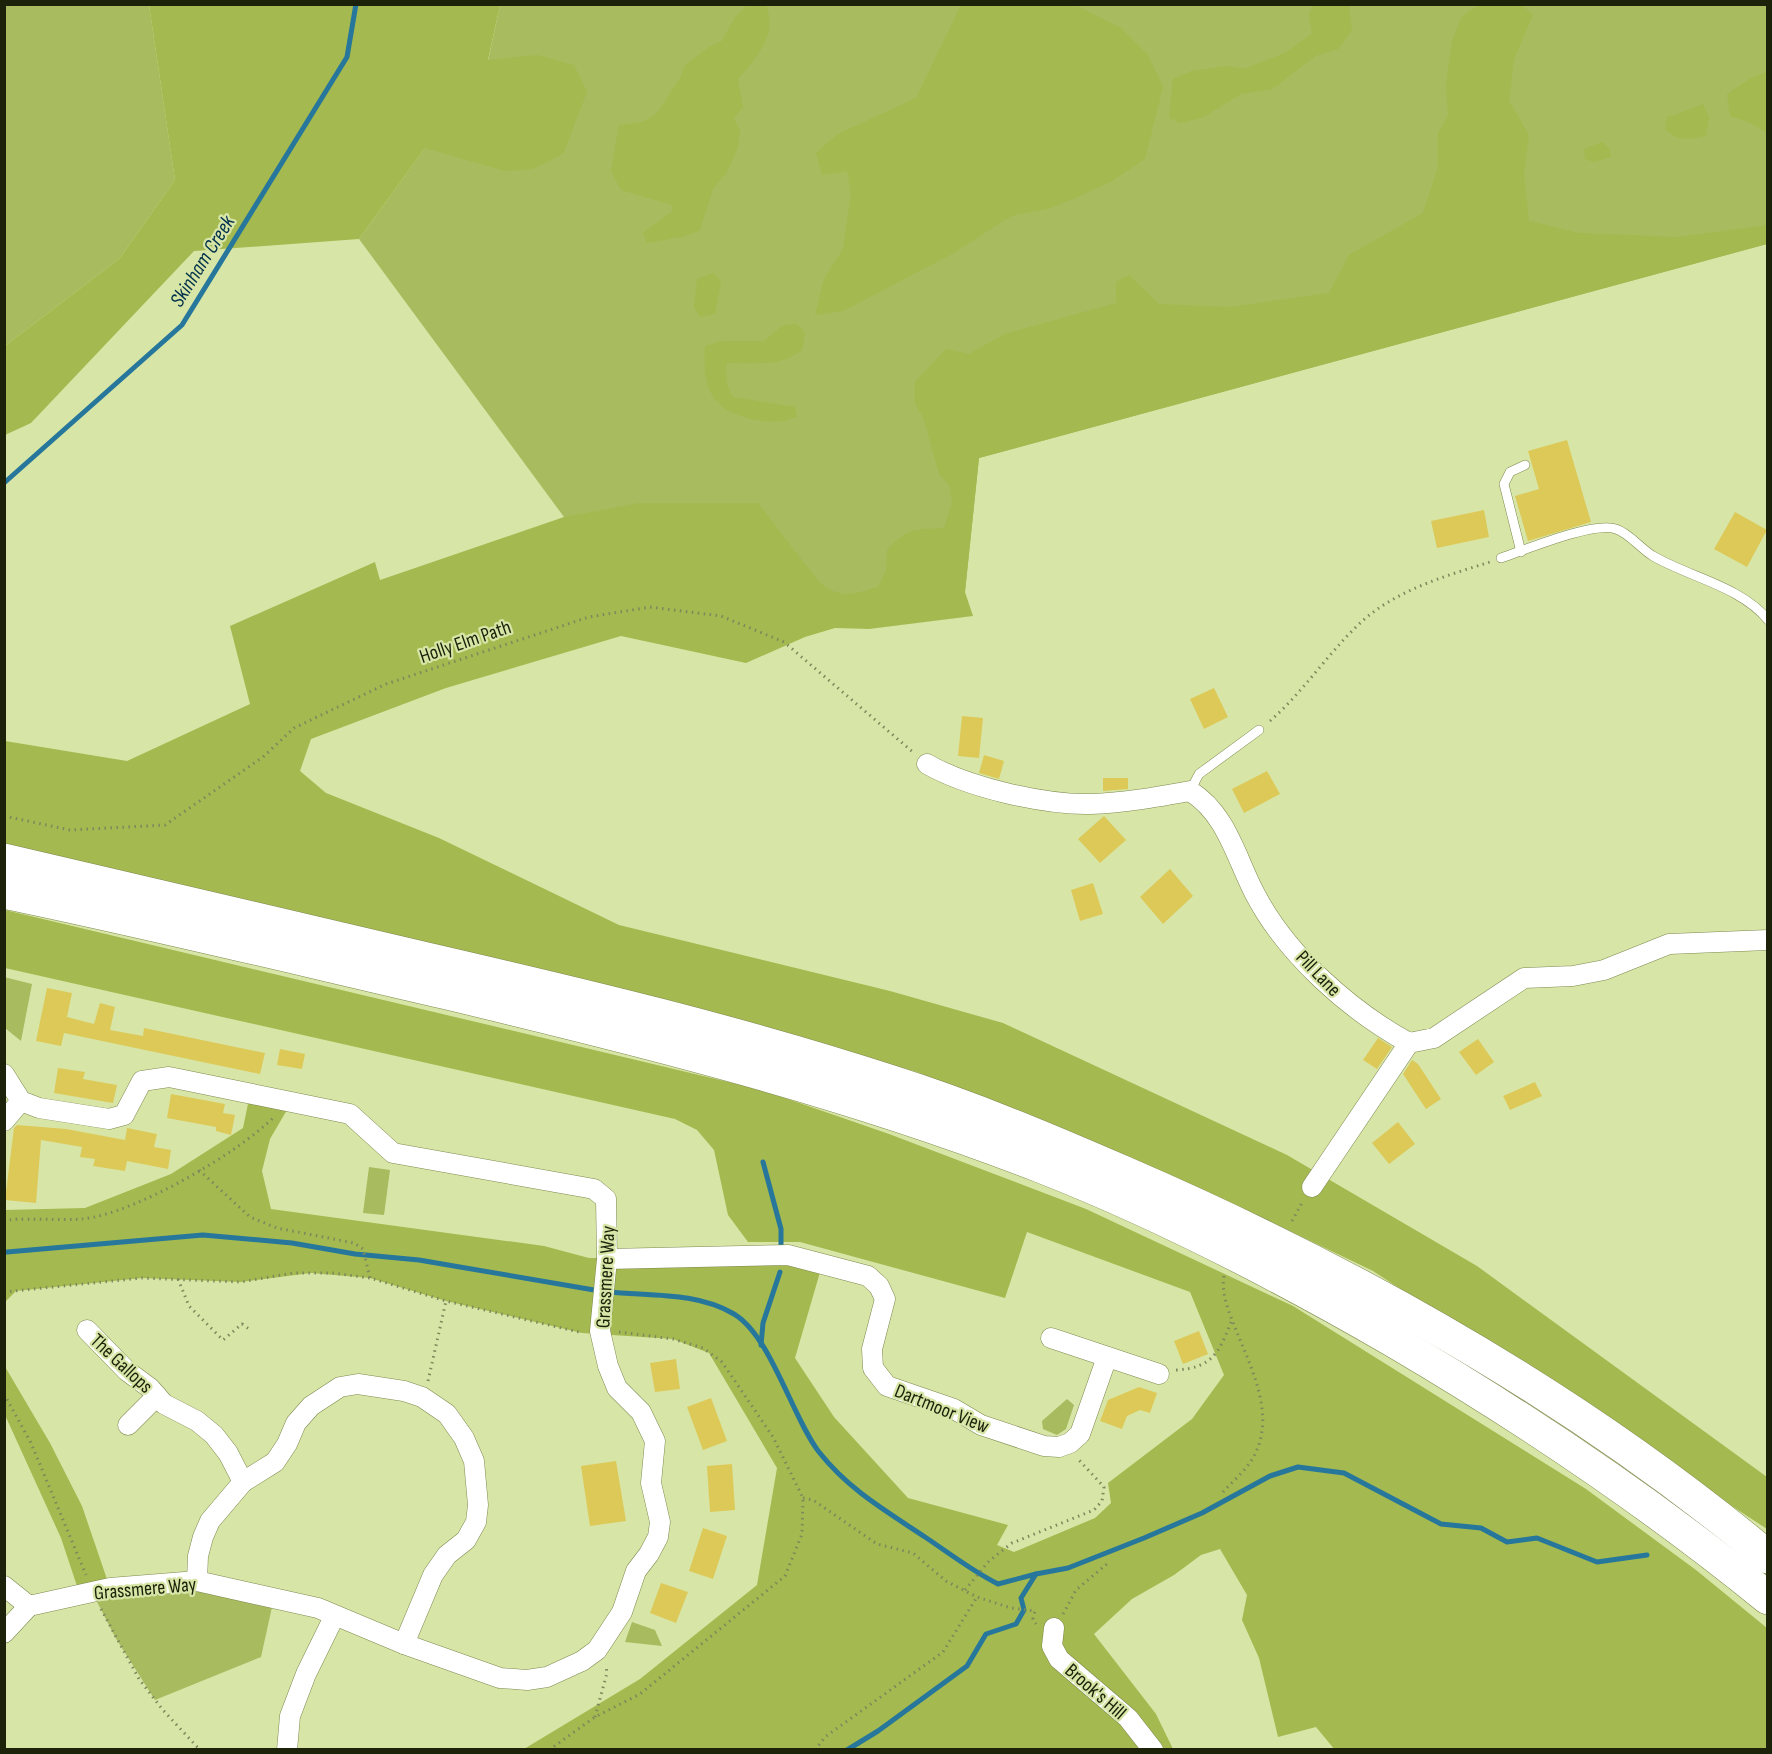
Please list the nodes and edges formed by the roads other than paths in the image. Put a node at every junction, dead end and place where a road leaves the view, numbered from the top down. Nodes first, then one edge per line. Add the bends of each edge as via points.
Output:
1 (1525, 465) dead end
2 (1521, 552) junction
3 (1501, 558) road end
4 (1767, 621) edge
5 (1259, 730) road end
6 (927, 764) road end
7 (1190, 791) junction
8 (4, 860) edge
9 (4, 892) edge
10 (1767, 940) edge
11 (1409, 1043) junction
12 (4, 1074) edge
13 (21, 1101) junction
14 (4, 1121) edge
15 (1312, 1187) road end
16 (607, 1259) junction
17 (87, 1330) dead end
18 (1051, 1338) dead end
19 (1107, 1357) junction
20 (1159, 1374) road end
21 (157, 1396) junction
22 (128, 1425) dead end
23 (243, 1482) junction
24 (1767, 1557) edge
25 (197, 1581) junction
26 (4, 1586) edge
27 (1767, 1598) edge
28 (28, 1606) junction
29 (334, 1617) junction
30 (1054, 1628) road end
31 (4, 1633) edge
32 (404, 1644) junction
33 (287, 1749) edge
34 (1153, 1749) edge

1 - 2 lane via 1510,472 1504,484
2 - 3 lane
2 - 4 lane via 1586,530 1616,528 1683,573 1740,597 1759,609
5 - 7 lane via 1199,774
6 - 7 street via 964,782 1035,798 1088,804
7 - 11 street, Pill Lane via 1207,802 1222,822 1273,923 1323,981 1356,1009
8 - 24 highway via 715,1028 896,1083 1040,1136 1192,1202 1332,1270 1481,1355 1603,1433 1712,1511
9 - 27 highway via 137,920 696,1054 882,1108 1041,1167 1179,1226 1323,1300 1470,1386 1642,1500
10 - 11 street via 1669,944 1604,970 1524,978 1434,1038
11 - 15 street
12 - 13 street
13 - 14 street
13 - 16 street, Grassmere Way via 39,1108 109,1119 123,1115 142,1081 169,1077 351,1114 393,1153 594,1189 606,1199
16 - 19 street, Dartmoor View via 788,1255 868,1276 885,1299 872,1349 873,1368 887,1386 1044,1446 1070,1443 1080,1434
16 - 32 street, Grassmere Way via 600,1331 617,1388 641,1412 655,1441 651,1483 660,1522 658,1537 636,1571 622,1612 597,1650 563,1672 527,1680 500,1678
17 - 21 street, The Gallops
18 - 19 street
19 - 20 street
21 - 22 street, The Gallops
21 - 23 street, The Gallops via 214,1435
23 - 25 street via 217,1512 203,1537
23 - 32 street via 275,1462 296,1423 311,1406 340,1387 358,1384 404,1391 422,1397 447,1414 474,1461 476,1522 466,1540 447,1555 433,1575
25 - 28 street, Grassmere Way via 110,1588
25 - 29 street, Grassmere Way via 318,1608
26 - 28 street
28 - 31 street
29 - 32 street, Grassmere Way
29 - 33 street via 290,1716
30 - 34 street, Brook's Hill via 1052,1646 1059,1659 1128,1718

